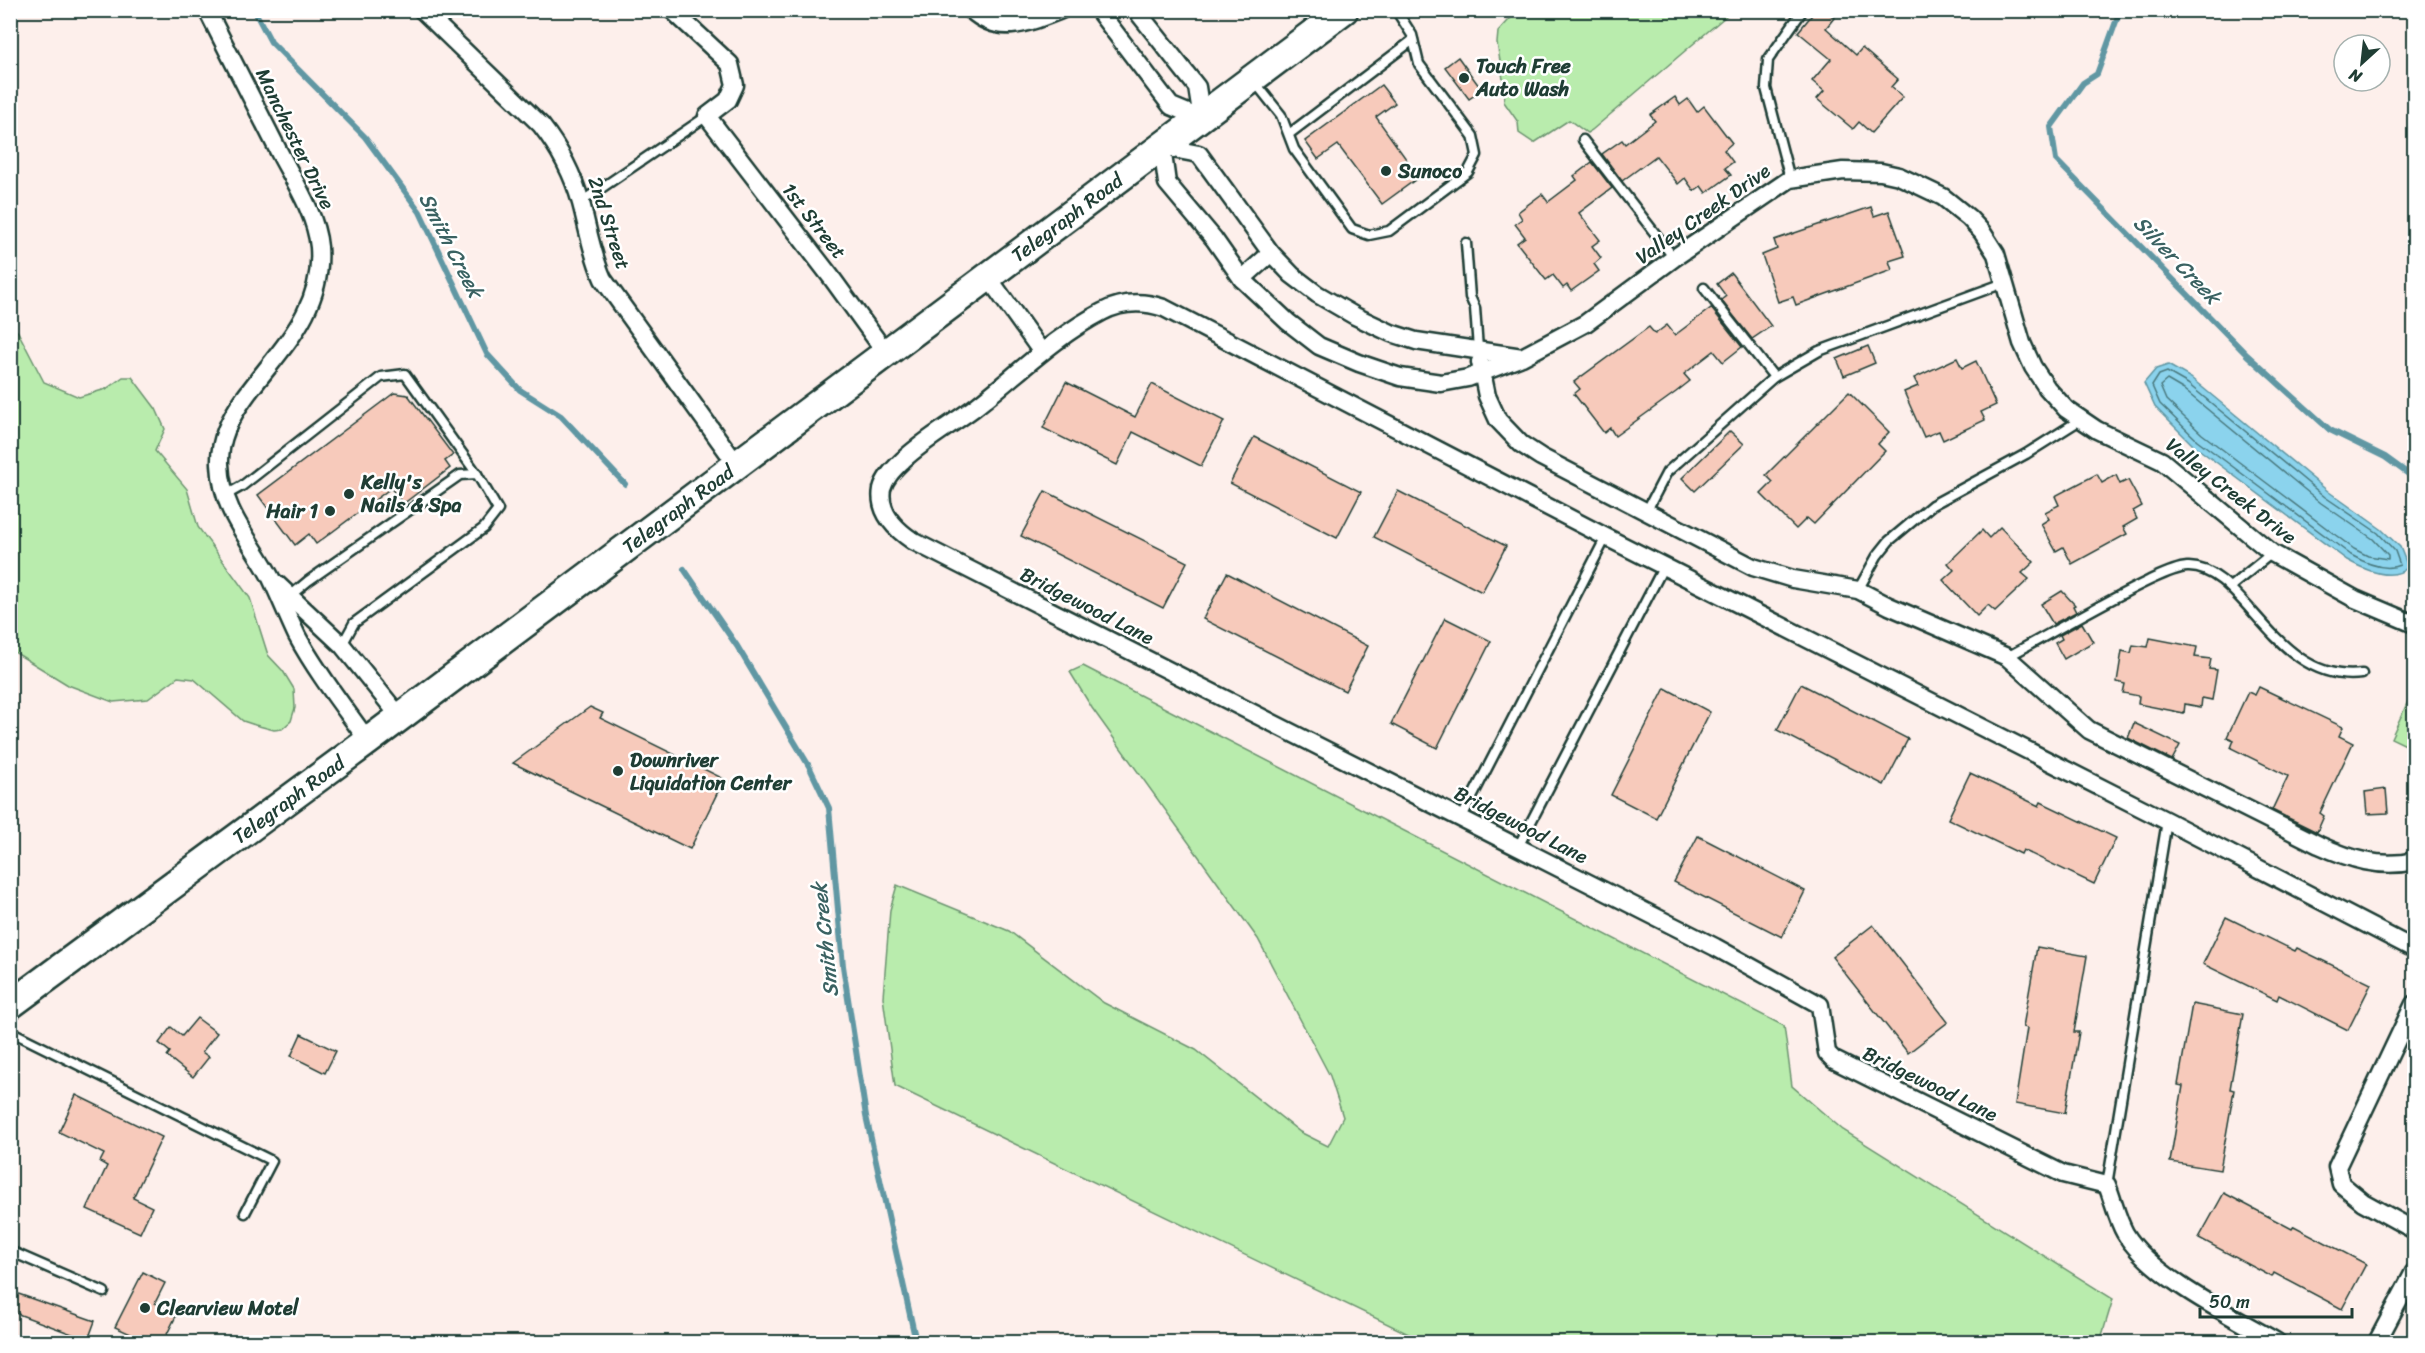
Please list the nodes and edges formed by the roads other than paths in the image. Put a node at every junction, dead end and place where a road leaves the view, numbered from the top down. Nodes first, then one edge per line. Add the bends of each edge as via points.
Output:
1 (207, 10) edge
2 (422, 10) edge
3 (672, 10) edge
4 (1061, 10) edge
5 (1098, 10) edge
6 (1136, 10) edge
7 (1344, 10) edge
8 (1396, 10) edge
9 (1803, 10) edge
10 (973, 11) edge
11 (1413, 40) junction
12 (1253, 80) junction
13 (707, 116) junction
14 (1202, 119) junction
15 (1289, 134) junction
16 (1583, 140) dead end
17 (1162, 147) junction
18 (1790, 179) junction
19 (581, 202) junction
20 (1466, 243) dead end
21 (1270, 253) junction
22 (1674, 258) junction
23 (988, 278) junction
24 (1242, 279) junction
25 (2004, 283) junction
26 (1704, 288) dead end
27 (1478, 349) junction
28 (1041, 351) junction
29 (886, 353) junction
30 (1522, 357) junction
31 (1482, 372) junction
32 (1774, 377) junction
33 (2080, 420) junction
34 (737, 465) junction
35 (477, 474) junction
36 (226, 495) junction
37 (1646, 512) junction
38 (1606, 537) junction
39 (2272, 553) junction
40 (1664, 566) junction
41 (270, 577) junction
42 (2230, 587) junction
43 (1858, 590) junction
44 (291, 596) junction
45 (2415, 624) edge
46 (342, 645) junction
47 (2007, 657) junction
48 (2362, 674) dead end
49 (400, 717) junction
50 (368, 741) junction
51 (1461, 819) junction
52 (2168, 821) junction
53 (1518, 848) junction
54 (2415, 861) edge
55 (2415, 949) edge
56 (2415, 1004) edge
57 (10, 1005) edge
58 (10, 1031) edge
59 (2107, 1185) junction
60 (245, 1213) dead end
61 (2415, 1230) edge
62 (10, 1251) edge
63 (2415, 1272) edge
64 (104, 1292) dead end
65 (2277, 1342) edge
66 (2377, 1342) edge

1 - 36 street, Manchester Drive via 309,210 319,247 316,284 306,316 226,428 219,461
2 - 19 street, 2nd Street via 541,125 563,157
3 - 13 street via 730,64 735,85 728,100
4 - 10 street via 1011,27 987,22
5 - 14 street via 1171,106
6 - 14 street via 1197,87
7 - 12 main road, Telegraph Road
8 - 11 lane
9 - 18 lane via 1768,60 1766,88
11 - 15 lane
11 - 15 lane via 1419,64 1473,136 1477,155 1468,172 1389,231 1370,235 1352,229 1294,149
12 - 14 main road, Telegraph Road
12 - 15 lane via 1281,115
13 - 19 lane
13 - 29 street, 1st Street
14 - 17 main road, Telegraph Road
16 - 22 lane
17 - 21 street via 1199,154
17 - 23 main road, Telegraph Road
17 - 24 street, Valley Creek Drive via 1167,183
18 - 22 street, Valley Creek Drive
18 - 25 street, Valley Creek Drive via 1863,171 1899,176 1925,187 1957,207 1982,232 1995,254
19 - 34 street, 2nd Street via 603,279
20 - 27 lane
21 - 24 street
21 - 27 street via 1317,294 1391,333 1416,341
22 - 30 street, Valley Creek Drive via 1586,323
23 - 28 street
23 - 29 main road, Telegraph Road
24 - 31 street, Valley Creek Drive via 1320,346 1359,363 1400,377 1441,383
25 - 32 lane via 1819,351
25 - 33 street, Valley Creek Drive via 2033,367 2055,398
26 - 32 lane
27 - 30 street
27 - 31 street
28 - 38 street, Bridgewood Lane via 1119,305 1137,302 1164,308
28 - 51 street, Bridgewood Lane via 889,474 881,502 900,532
29 - 34 main road, Telegraph Road
30 - 31 street, Valley Creek Drive
31 - 37 street via 1498,420 1521,444
32 - 37 lane via 1667,472
33 - 39 street, Valley Creek Drive via 2163,461
33 - 43 lane via 1932,506 1889,541
34 - 49 main road, Telegraph Road
35 - 36 lane via 405,374 381,377
35 - 44 lane via 460,475
35 - 46 lane via 498,510 484,528 354,623
36 - 41 street, Manchester Drive via 233,518
37 - 43 street via 1753,567 1793,579
38 - 40 street, Bridgewood Lane
38 - 51 lane
39 - 42 lane
39 - 45 street, Valley Creek Drive via 2355,599
40 - 52 street, Bridgewood Lane
40 - 53 lane
41 - 44 street, Manchester Drive
41 - 50 street, Manchester Drive via 298,637
42 - 47 lane via 2209,571 2186,567 2125,592
42 - 48 lane via 2291,652 2311,665 2347,676
43 - 47 street
44 - 46 street, Manchester Drive
46 - 49 street, Manchester Drive
47 - 54 street via 2089,730 2133,753 2343,856 2380,864
49 - 50 main road, Telegraph Road
50 - 57 main road, Telegraph Road
51 - 53 street, Bridgewood Lane
52 - 55 street, Bridgewood Lane
52 - 59 lane
53 - 59 street, Bridgewood Lane via 1715,947 1820,1005 1827,1053 1834,1060 2063,1174
56 - 61 street via 2337,1167 2341,1184 2363,1202
58 - 60 lane via 272,1161
59 - 65 street via 2125,1232 2164,1275
62 - 64 lane
63 - 66 street

